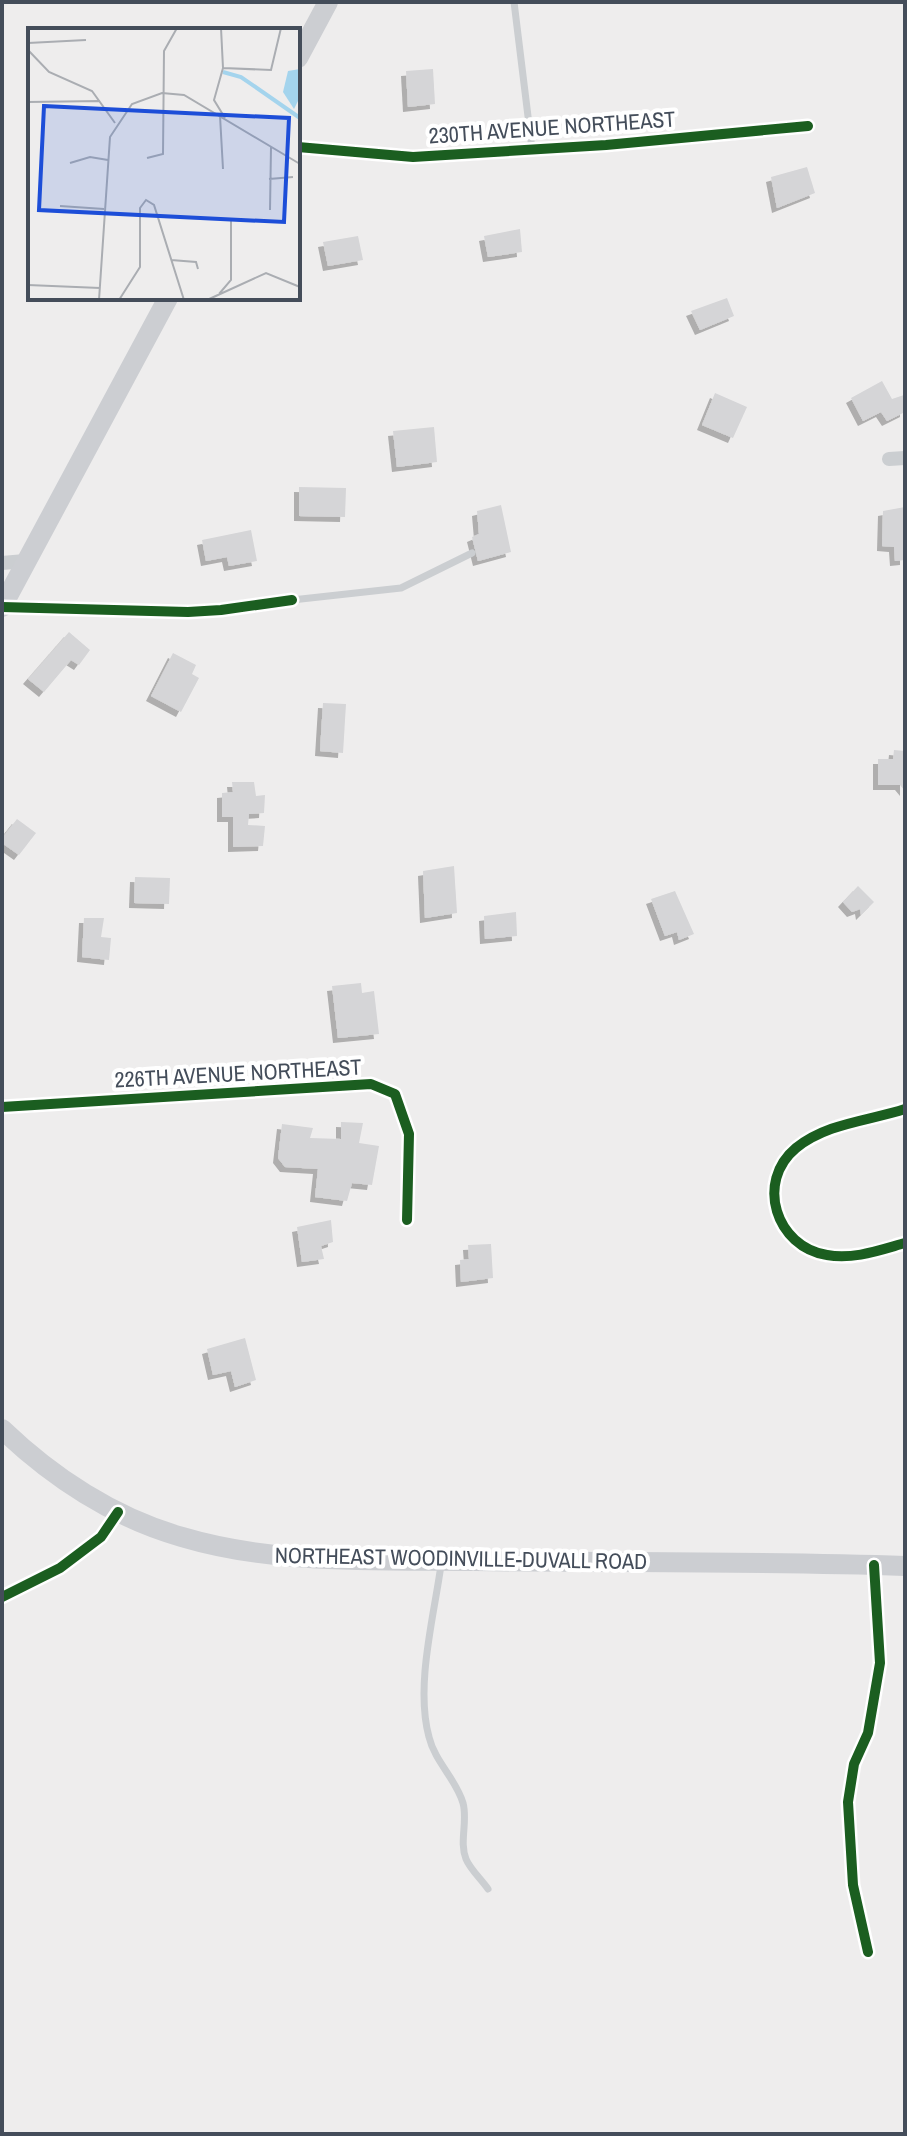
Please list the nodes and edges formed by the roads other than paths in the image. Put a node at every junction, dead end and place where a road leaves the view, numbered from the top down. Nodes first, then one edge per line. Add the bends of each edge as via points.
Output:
1 (328, 2) edge
2 (514, 2) edge
3 (300, 54) edge
4 (808, 126) dead end
5 (300, 147) edge
6 (532, 149) junction
7 (167, 300) edge
8 (905, 458) edge
9 (889, 459) dead end
10 (472, 553) dead end
11 (25, 561) junction
12 (2, 563) edge
13 (292, 600) joint
14 (2, 607) edge
15 (2, 1107) edge
16 (905, 1109) edge
17 (407, 1220) dead end
18 (905, 1243) edge
19 (2, 1429) edge
20 (118, 1512) junction
21 (442, 1561) junction
22 (874, 1565) junction
23 (905, 1566) edge
24 (2, 1597) edge
25 (488, 1889) dead end
26 (868, 1952) dead end

1 - 3 main road
2 - 6 lane
4 - 6 street, 230TH AVENUE NORTHEAST
5 - 6 street, 230TH AVENUE NORTHEAST via 413,157
7 - 11 main road
8 - 9 street
10 - 13 lane via 401,588
11 - 12 street
11 - 14 main road
13 - 14 street via 188,612
15 - 17 street, 226TH AVENUE NORTHEAST via 371,1084 395,1094 409,1134
16 - 18 street via 815,1135 785,1160 774,1194 780,1223 813,1252 847,1257
19 - 20 main road, NORTHEAST WOODINVILLE-DUVALL ROAD via 65,1480
20 - 21 main road, NORTHEAST WOODINVILLE-DUVALL ROAD via 181,1537 247,1552
20 - 24 street via 101,1537 60,1568
21 - 22 main road, NORTHEAST WOODINVILLE-DUVALL ROAD
21 - 25 lane via 426,1671 426,1717 435,1753 459,1791 466,1859
22 - 23 main road, NORTHEAST WOODINVILLE-DUVALL ROAD
22 - 26 street via 880,1663 868,1733 854,1764 848,1802 853,1885

